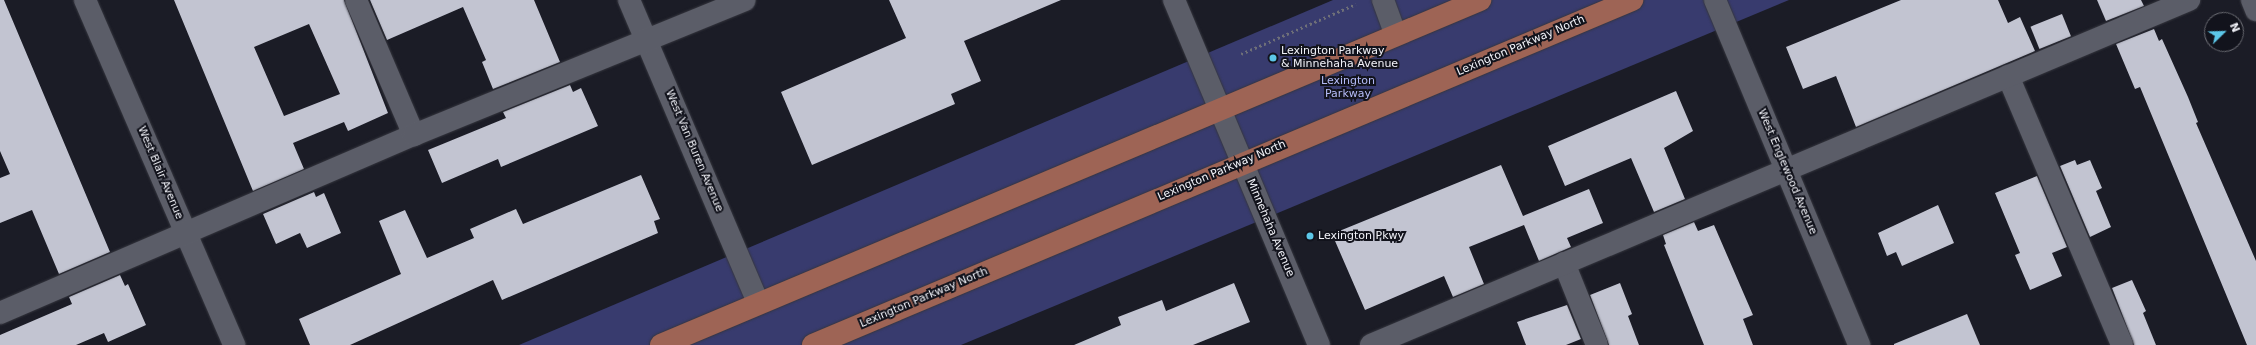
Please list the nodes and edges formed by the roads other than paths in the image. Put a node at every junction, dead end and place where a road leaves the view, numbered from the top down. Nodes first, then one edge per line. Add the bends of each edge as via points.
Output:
1 (85, 0) edge
2 (356, 0) edge
3 (629, 0) edge
4 (744, 0) edge
5 (1174, 0) edge
6 (1383, 0) edge
7 (1480, 0) edge
8 (1632, 0) edge
9 (1715, 0) edge
10 (2189, 0) edge
11 (2252, 0) edge
12 (2256, 10) edge
13 (1396, 35) junction
14 (647, 41) junction
15 (2008, 76) junction
16 (1221, 109) junction
17 (414, 135) junction
18 (1243, 162) junction
19 (1786, 169) junction
20 (186, 232) junction
21 (1564, 263) junction
22 (758, 303) junction
23 (0, 313) edge
24 (234, 345) edge
25 (661, 345) edge
26 (813, 345) edge
27 (1319, 345) edge
28 (1371, 345) edge
29 (1597, 345) edge
30 (1859, 345) edge
31 (2122, 345) edge

1 - 20 street, West Blair Avenue
2 - 17 street
3 - 14 street, West Van Buren Avenue
4 - 14 street
5 - 16 street, Minnehaha Avenue
6 - 13 street
7 - 13 main road
8 - 18 main road, Lexington Parkway North
9 - 19 street, West Englewood Avenue
10 - 15 street
11 - 12 street
13 - 16 main road
14 - 17 street
14 - 22 street, West Van Buren Avenue
15 - 19 street
15 - 31 street
16 - 18 street, Minnehaha Avenue
16 - 22 main road
17 - 20 street
18 - 26 main road, Lexington Parkway North
18 - 27 street, Minnehaha Avenue
19 - 21 street
19 - 30 street, West Englewood Avenue
20 - 23 street
20 - 24 street, West Blair Avenue
21 - 28 street
21 - 29 street
22 - 25 main road

